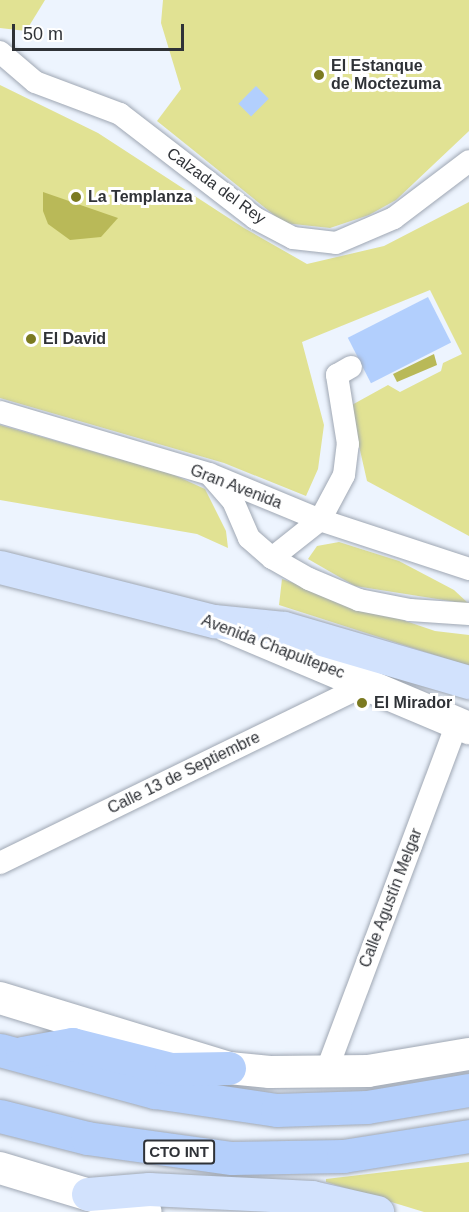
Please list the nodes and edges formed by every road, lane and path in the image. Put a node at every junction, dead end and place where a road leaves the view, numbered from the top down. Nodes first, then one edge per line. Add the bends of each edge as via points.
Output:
1 (0, 52) edge
2 (469, 161) edge
3 (351, 367) dead end
4 (0, 412) edge
5 (209, 474) junction
6 (320, 520) junction
7 (272, 558) junction
8 (0, 567) edge
9 (469, 569) edge
10 (469, 614) edge
11 (214, 621) junction
12 (469, 682) edge
13 (367, 684) junction
14 (463, 726) edge
15 (0, 863) edge
16 (0, 998) edge
17 (7, 1052) edge
18 (469, 1053) edge
19 (229, 1068) junction
20 (326, 1072) junction
21 (469, 1090) edge
22 (0, 1116) edge
23 (469, 1136) edge
24 (0, 1168) edge
25 (88, 1194) junction
26 (146, 1212) edge
27 (377, 1212) edge

1 - 2 street, Calzada del Rey via 35,82 120,114 255,218 293,238 336,243 394,218
3 - 6 street via 337,375 348,444 344,475
4 - 5 street, Gran Avenida
5 - 6 street, Gran Avenida
5 - 7 street via 233,501 249,538
6 - 7 street
6 - 9 street, Gran Avenida
7 - 10 street via 358,600 410,610
8 - 11 main road, Avenida Chapultepec
11 - 12 main road via 284,628
11 - 13 main road, Avenida Chapultepec
13 - 14 main road, Avenida Chapultepec
13 - 15 street, Calle 13 de Septiembre
14 - 20 street, Calle Agustín Melgar
16 - 19 main road
17 - 19 highway via 72,1044 171,1069
17 - 21 highway via 154,1092 277,1110 367,1107
18 - 20 main road via 368,1071
19 - 20 main road
22 - 23 highway, CTO INT via 87,1138 232,1158 344,1156
24 - 25 main road
25 - 26 main road
25 - 27 main road via 149,1189 312,1197

